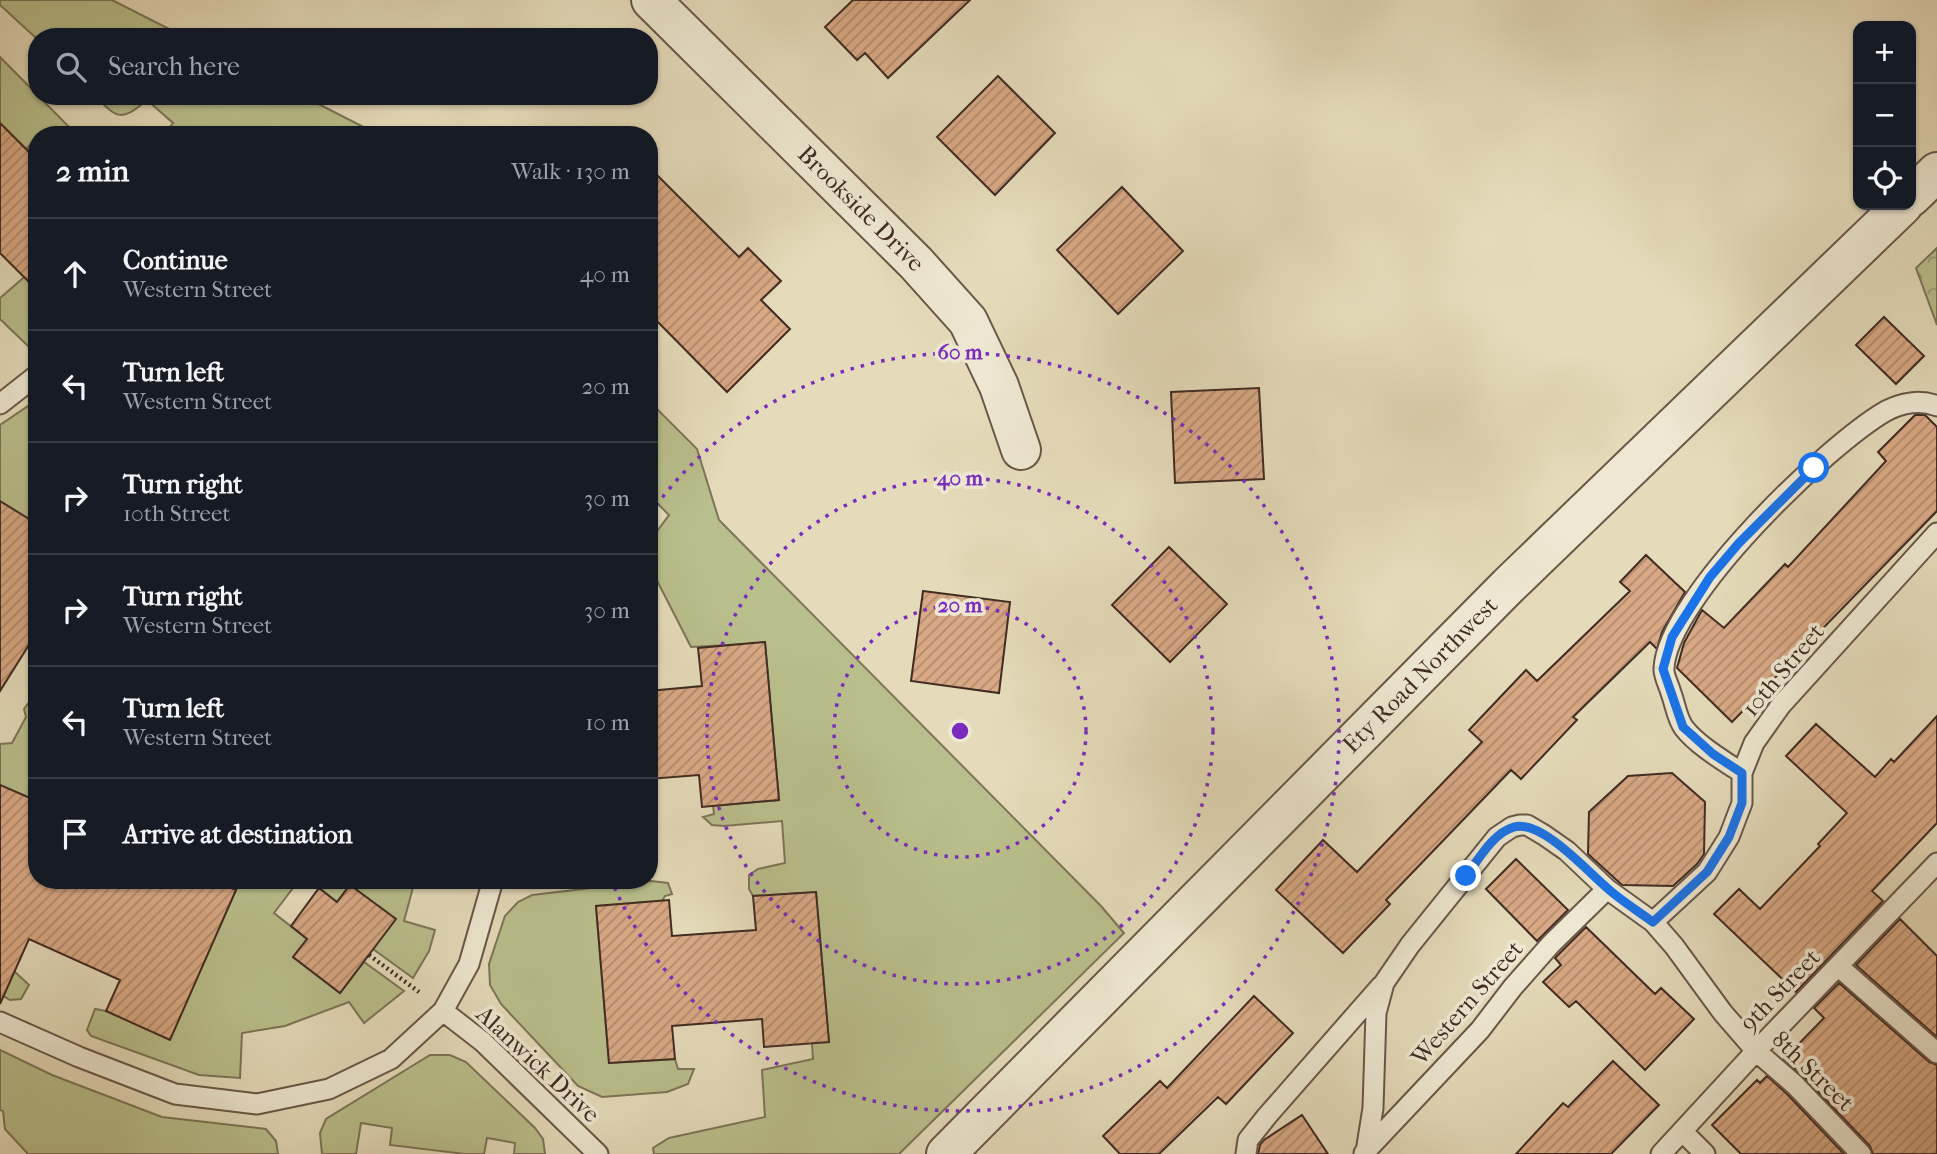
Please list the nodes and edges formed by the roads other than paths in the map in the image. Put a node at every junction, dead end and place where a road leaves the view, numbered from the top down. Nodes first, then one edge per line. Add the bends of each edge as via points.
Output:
1 (651, 0) edge
2 (1937, 172) edge
3 (1916, 192) edge
4 (1898, 210) edge
5 (28, 382) edge
6 (0, 404) edge
7 (1937, 406) edge
8 (1021, 450) dead end
9 (1937, 533) edge
10 (1742, 773) junction
11 (1937, 863) edge
12 (490, 889) edge
13 (1607, 889) junction
14 (1653, 922) junction
15 (1838, 965) junction
16 (1384, 983) junction
17 (443, 1012) junction
18 (0, 1022) edge
19 (1756, 1051) junction
20 (1937, 1053) edge
21 (1683, 1132) junction
22 (1365, 1153) edge
23 (598, 1154) edge
24 (946, 1154) edge
25 (1246, 1154) edge
26 (1661, 1154) edge
27 (1705, 1154) edge
28 (1861, 1154) edge

1 - 8 street, Brookside Drive via 916,263 968,321 999,386
2 - 3 street
4 - 24 street, Ety Road Northwest via 1510,584
5 - 6 lane
7 - 10 lane via 1910,402 1888,411 1814,468 1710,577 1672,637 1663,669 1683,727
9 - 10 lane, 10th Street via 1781,705 1754,743
10 - 14 lane, 10th Street via 1742,803 1729,837 1707,872
11 - 15 lane, 9th Street
12 - 17 lane via 469,964
13 - 14 lane, Western Street
13 - 16 lane, Western Street via 1544,835 1527,825 1512,827 1497,837
13 - 22 lane, Western Street via 1551,944 1480,1030
14 - 19 lane, 8th Street
15 - 19 lane, 9th Street
15 - 20 lane
16 - 22 lane, Western Street via 1376,1013 1373,1108
16 - 25 lane, Western Street via 1266,1116 1248,1140
17 - 18 lane via 391,1059 329,1088 257,1104 175,1094
17 - 23 lane, Alanwick Drive via 483,1042
19 - 21 lane, 9th Street
19 - 28 lane, 8th Street
21 - 26 lane, 9th Street
21 - 27 lane

